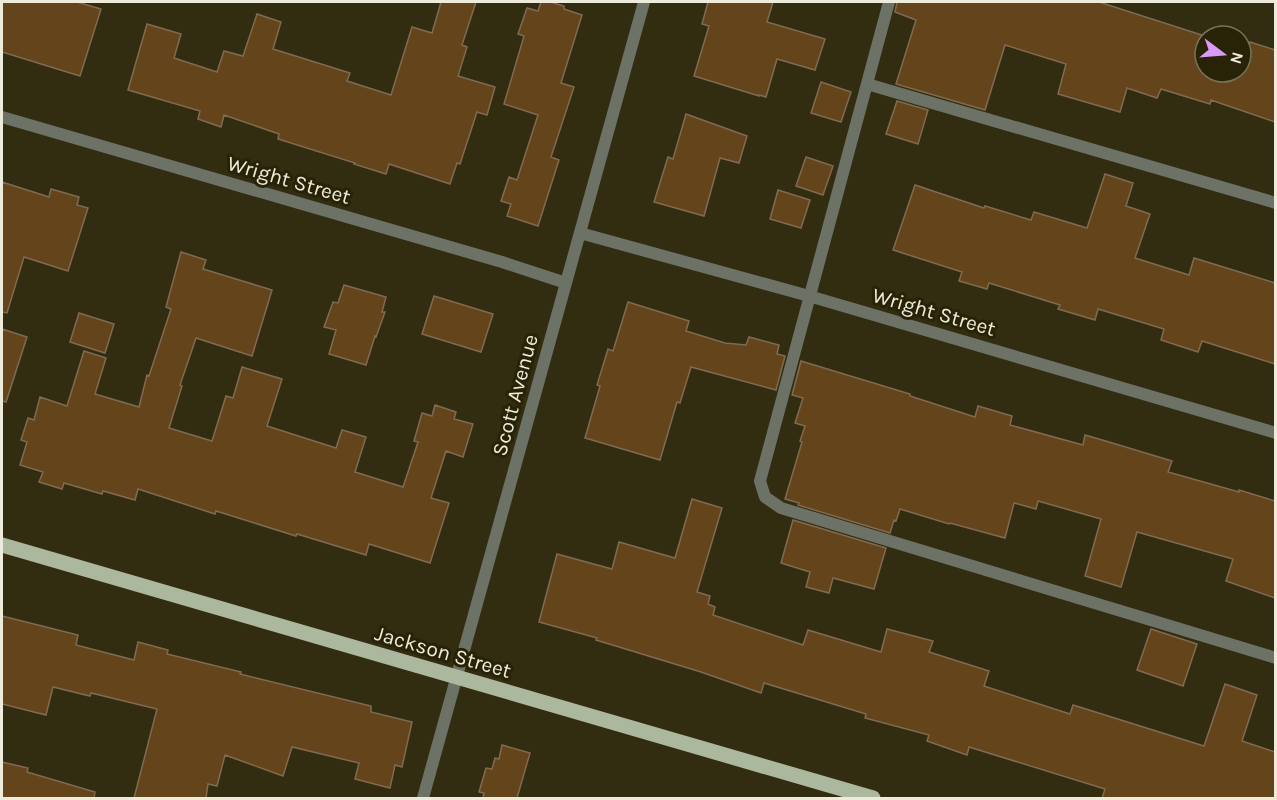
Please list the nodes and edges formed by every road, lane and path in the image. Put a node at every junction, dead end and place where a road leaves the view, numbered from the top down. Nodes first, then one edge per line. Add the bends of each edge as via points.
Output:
1 (644, 2) edge
2 (889, 2) edge
3 (867, 84) junction
4 (2, 117) edge
5 (1275, 203) edge
6 (579, 233) junction
7 (566, 283) junction
8 (809, 296) junction
9 (1275, 433) edge
10 (2, 545) edge
11 (1275, 658) edge
12 (456, 678) junction
13 (423, 798) edge
14 (873, 798) edge

1 - 6 street, Scott Avenue
2 - 3 street
3 - 5 street
3 - 8 street
4 - 7 street, Wright Street
6 - 7 street, Scott Avenue
6 - 8 street, Wright Street
7 - 12 street, Scott Avenue
8 - 9 street, Wright Street
8 - 11 street via 760,481 765,497 781,508
10 - 12 main road, Jackson Street
12 - 13 street, Scott Avenue
12 - 14 main road, Jackson Street

